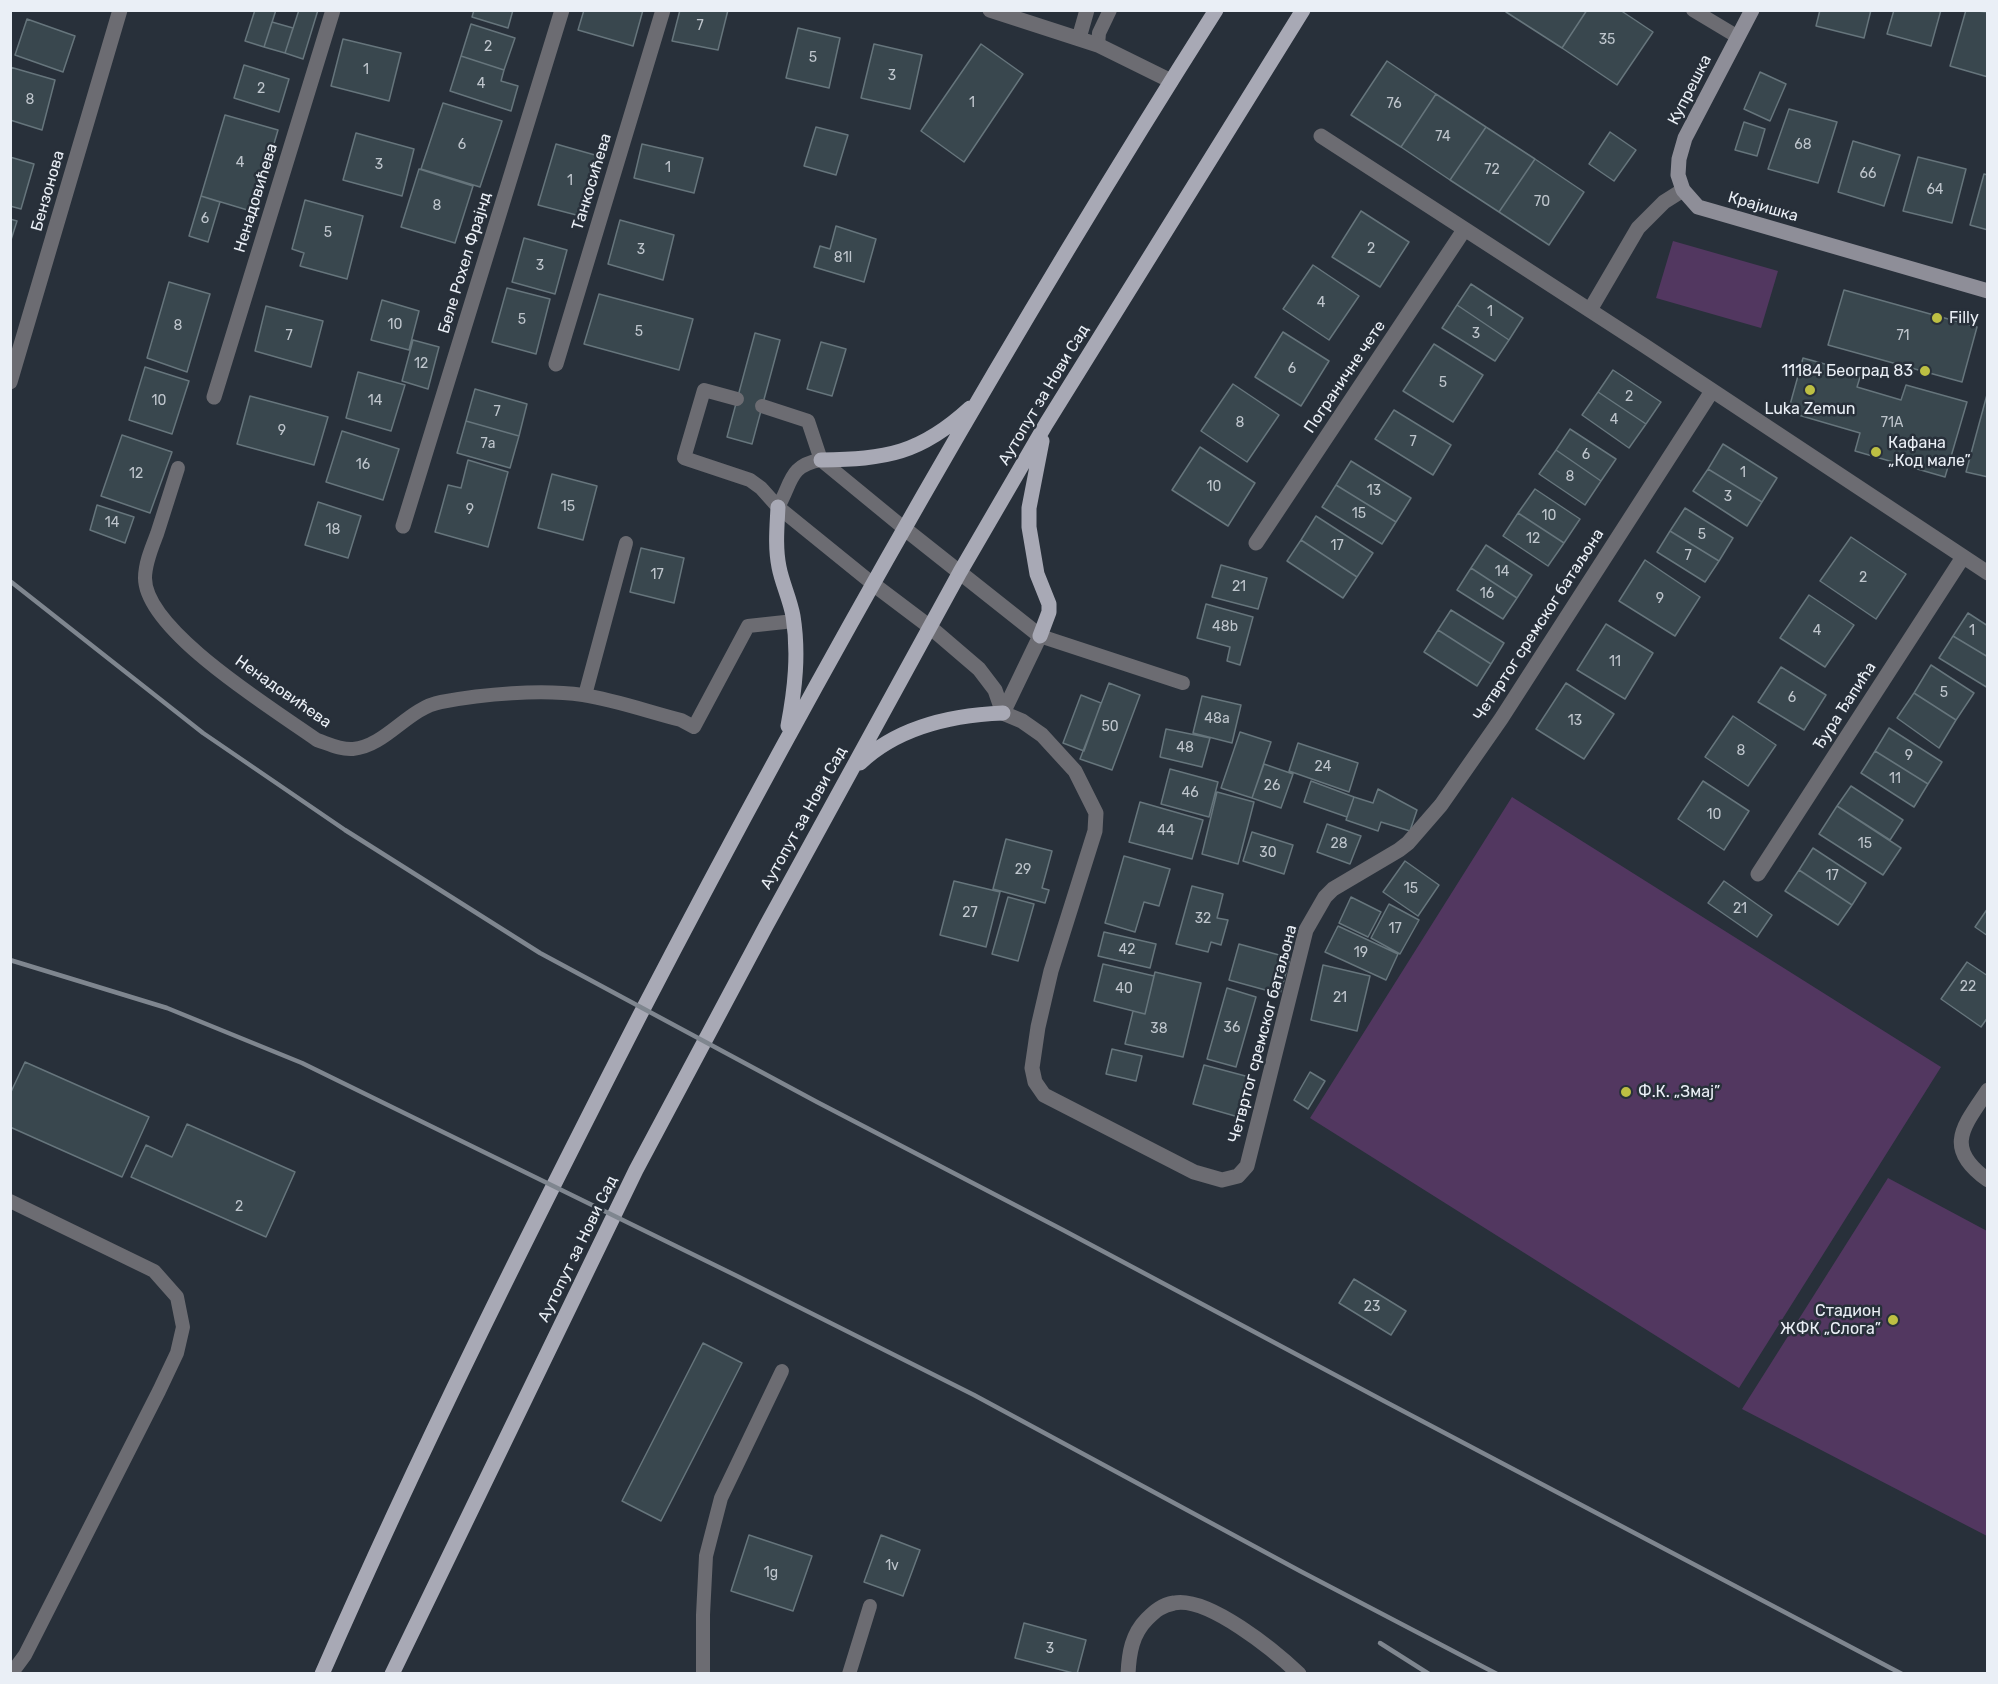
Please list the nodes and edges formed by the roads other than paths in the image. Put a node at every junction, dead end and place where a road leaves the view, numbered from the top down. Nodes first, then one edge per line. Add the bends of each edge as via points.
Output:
1 (120, 10) edge
2 (333, 10) edge
3 (562, 10) edge
4 (663, 10) edge
5 (990, 10) edge
6 (1087, 10) edge
7 (1110, 10) edge
8 (1216, 10) edge
9 (1303, 10) edge
10 (1693, 10) edge
11 (1752, 10) edge
12 (1738, 37) junction
13 (1079, 38) junction
14 (1098, 45) junction
15 (1171, 81) junction
16 (1321, 136) dead end
17 (1683, 190) junction
18 (1464, 230) junction
19 (1988, 291) edge
20 (1590, 310) junction
21 (556, 364) dead end
22 (10, 382) edge
23 (1712, 390) junction
24 (214, 397) dead end
25 (981, 398) junction
26 (738, 399) dead end
27 (762, 406) dead end
28 (1046, 424) junction
29 (821, 460) junction
30 (178, 468) dead end
31 (778, 507) junction
32 (403, 526) dead end
33 (905, 529) junction
34 (626, 543) dead end
35 (1256, 543) dead end
36 (1962, 557) junction
37 (960, 572) junction
38 (1988, 573) edge
39 (873, 584) junction
40 (794, 621) junction
41 (930, 627) junction
42 (1040, 636) junction
43 (1183, 683) dead end
44 (585, 695) junction
45 (1004, 713) junction
46 (786, 739) junction
47 (850, 774) junction
48 (1758, 874) dead end
49 (1988, 1090) edge
50 (1988, 1180) edge
51 (10, 1201) edge
52 (782, 1371) dead end
53 (870, 1606) dead end
54 (11, 1674) edge
55 (322, 1674) edge
56 (392, 1674) edge
57 (703, 1674) edge
58 (849, 1674) edge
59 (1128, 1674) edge
60 (1299, 1674) edge

1 - 22 street, Бензонова
2 - 24 street, Ненадовићева
3 - 32 street, Беле Рохел Фрајнд
4 - 21 street, Танкосићева
5 - 13 street
6 - 13 street
7 - 14 lane
8 - 15 main road
9 - 28 main road, Аутопут за Нови Сад
10 - 12 lane
11 - 12 main road, Купрешка
12 - 17 main road, Купрешка via 1685,138 1678,175
13 - 14 street
14 - 15 street
15 - 25 main road
16 - 18 street
17 - 19 main road, Крајишка via 1698,207
17 - 20 street via 1664,202 1638,228
18 - 20 street
18 - 35 street, Пограничне чете
20 - 23 street
23 - 36 street
23 - 45 street, Четвртог сремског батаљона via 1501,719 1441,805 1408,843 1325,897 1306,930 1247,1166 1238,1176 1222,1180 1194,1172 1044,1095 1035,1083 1032,1068 1038,1027 1051,971 1095,831 1096,813 1075,771 1042,735
25 - 29 main road via 948,428 916,446 888,456
25 - 33 main road
26 - 31 lane via 704,390 684,459 750,480
27 - 29 lane via 808,421
28 - 37 main road, Аутопут за Нови Сад
28 - 42 main road via 1029,508 1036,574 1049,612
29 - 31 lane via 807,462 793,474
29 - 33 lane
30 - 44 lane, Ненадовићева via 148,558 145,578 149,599 199,656 317,740 337,747 366,745 422,708 440,702 499,694
31 - 39 lane
31 - 40 main road via 776,549
33 - 37 street
33 - 39 main road
34 - 44 lane
36 - 38 street
36 - 48 street, Ђура Ђапића
37 - 41 main road, Аутопут за Нови Сад
37 - 42 street
39 - 41 street
39 - 46 main road
40 - 44 lane, Ненадовићева via 748,626 694,727 681,720
40 - 46 main road via 795,687
41 - 45 street via 979,669 995,690
41 - 47 main road, Аутопут за Нови Сад
42 - 43 lane
42 - 45 street
45 - 47 main road via 977,714 919,726 872,753
46 - 55 main road via 572,1149 419,1460
47 - 56 main road, Аутопут за Нови Сад via 636,1170
49 - 50 street via 1964,1127 1961,1142 1964,1159
51 - 54 lane via 154,1271 177,1296 183,1327 177,1353 159,1390 25,1655
52 - 57 lane via 721,1498 706,1556
53 - 58 lane
59 - 60 street via 1129,1651 1141,1626 1157,1608 1175,1602 1201,1607 1232,1622

